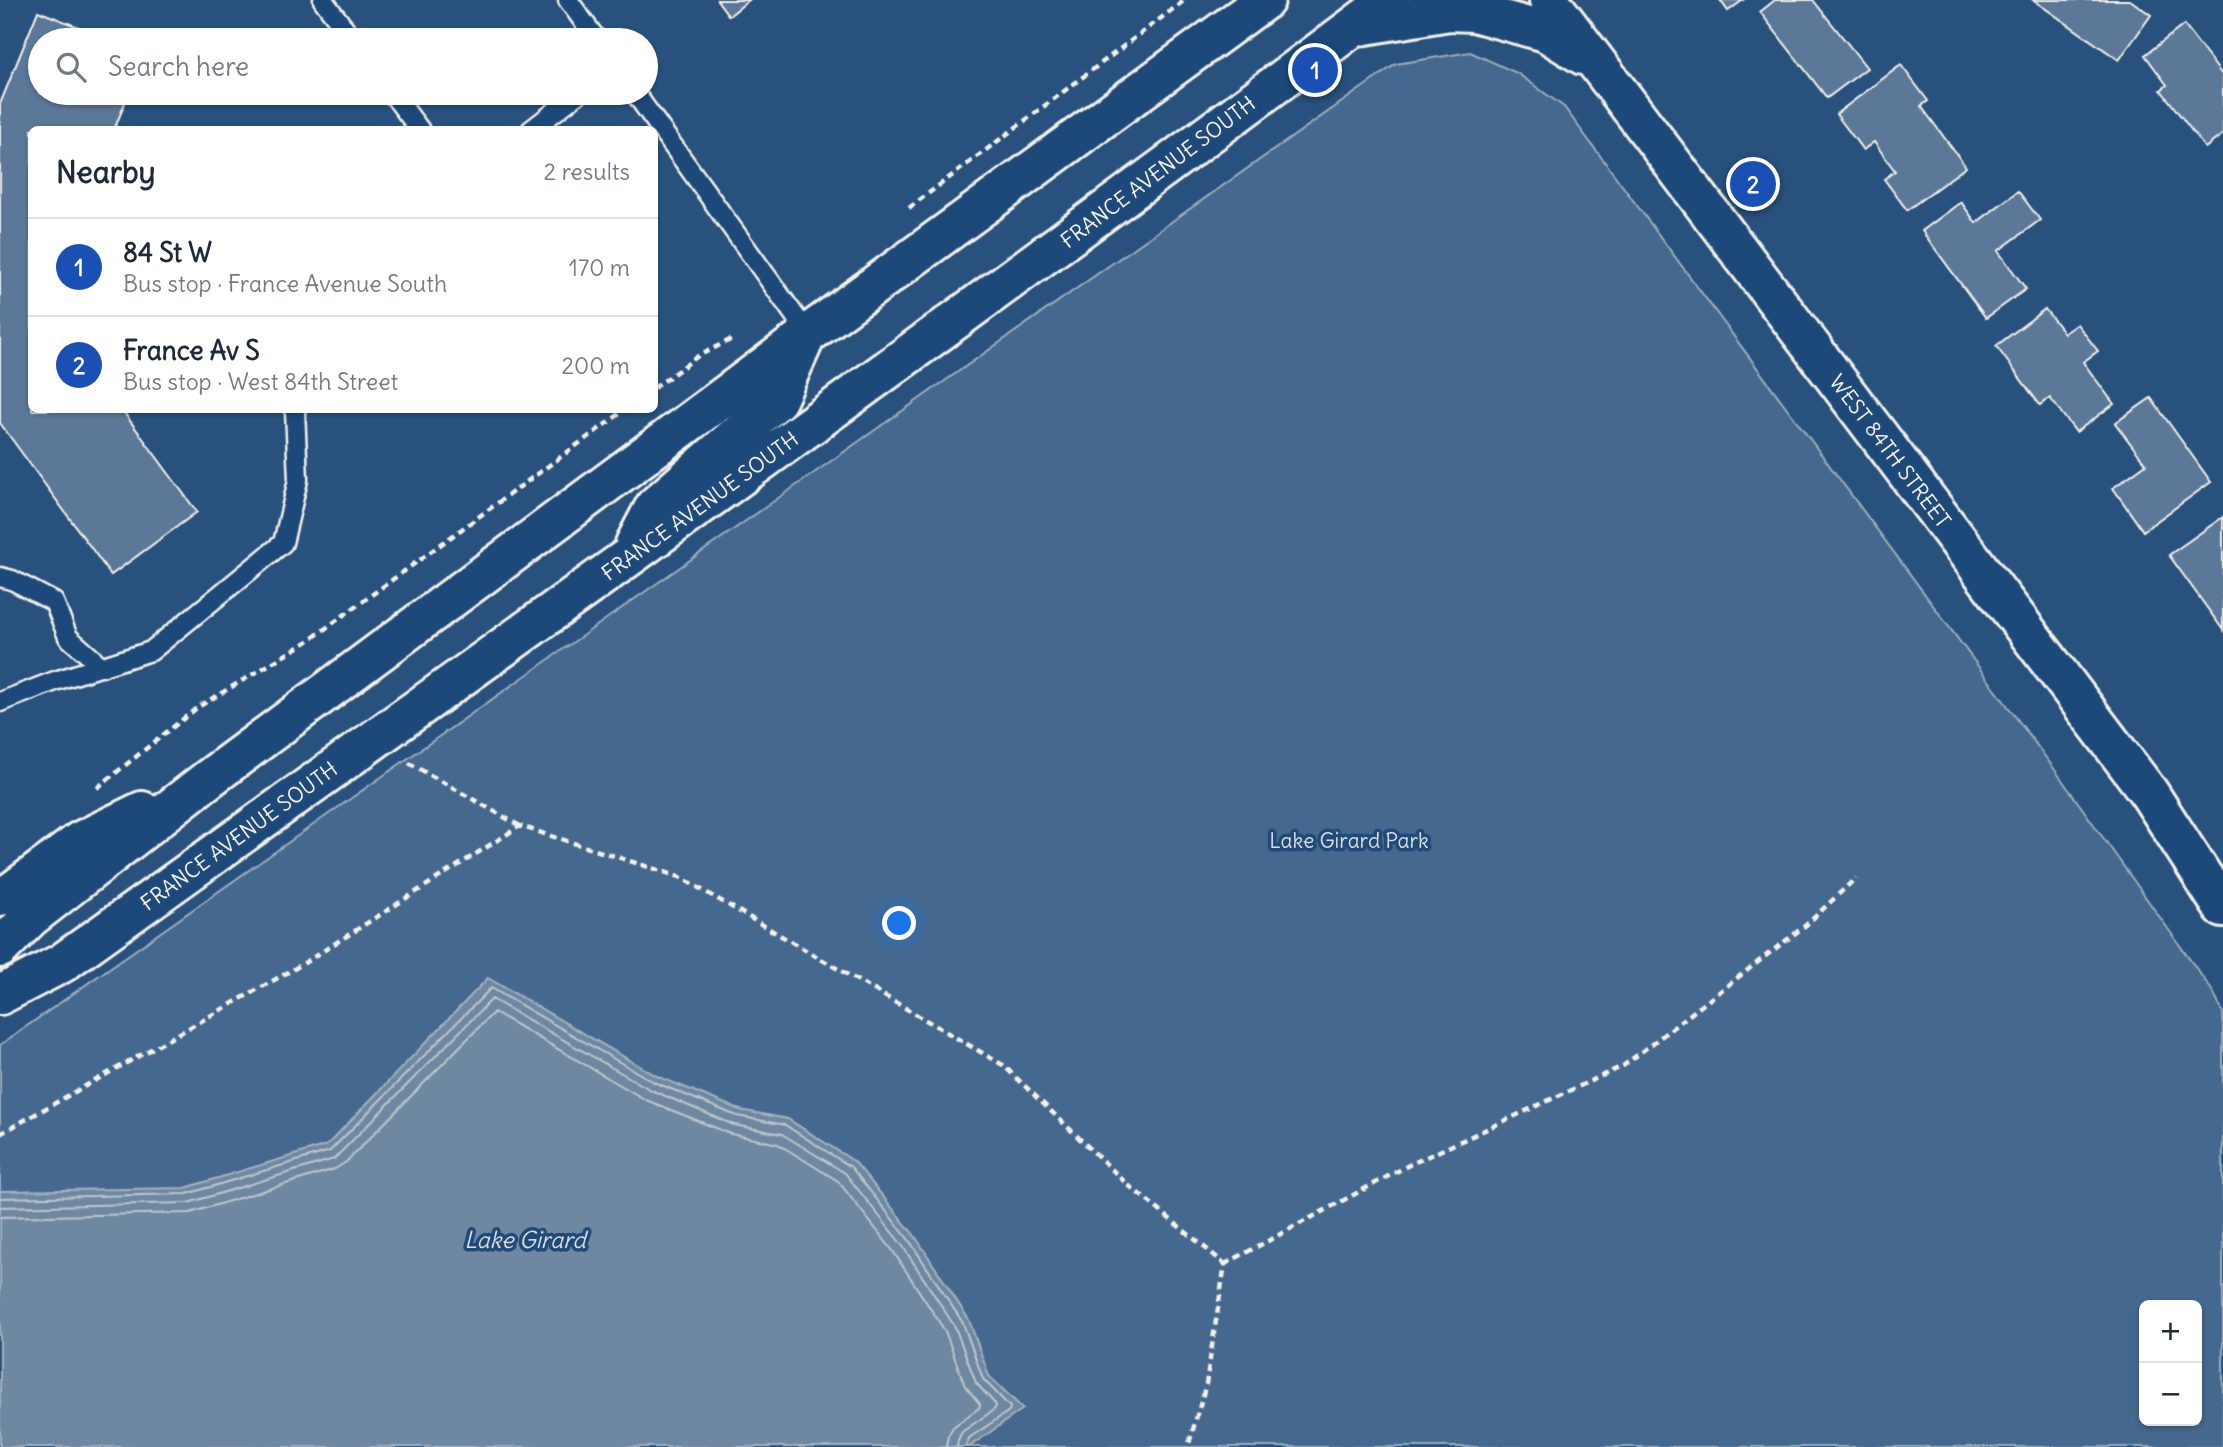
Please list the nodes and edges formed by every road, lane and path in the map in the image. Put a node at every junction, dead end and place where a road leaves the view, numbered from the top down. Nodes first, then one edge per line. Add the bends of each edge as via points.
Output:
1 (323, 0) edge
2 (568, 0) edge
3 (1185, 0) edge
4 (1241, 0) edge
5 (1265, 0) edge
6 (1389, 0) edge
7 (1549, 0) edge
8 (1354, 27) junction
9 (344, 28) edge
10 (588, 28) edge
11 (1210, 41) junction
12 (1598, 65) junction
13 (401, 105) edge
14 (563, 105) edge
15 (644, 105) edge
16 (417, 126) edge
17 (536, 126) edge
18 (902, 214) dead end
19 (808, 334) junction
20 (735, 338) dead end
21 (658, 385) edge
22 (295, 413) edge
23 (621, 413) edge
24 (628, 558) junction
25 (0, 577) edge
26 (102, 667) junction
27 (0, 702) edge
28 (409, 763) dead end
29 (207, 780) junction
30 (94, 790) dead end
31 (520, 826) junction
32 (1856, 878) dead end
33 (0, 896) edge
34 (2223, 908) edge
35 (0, 948) edge
36 (0, 995) edge
37 (0, 1133) edge
38 (1225, 1264) junction
39 (1188, 1447) edge

1 - 9 lane
2 - 10 lane
3 - 18 path
4 - 11 main road
5 - 11 main road
6 - 8 main road, FRANCE AVENUE SOUTH
7 - 12 main road, WEST 84TH STREET
8 - 12 main road via 1449,11 1474,12 1546,32
8 - 24 main road, FRANCE AVENUE SOUTH
11 - 19 main road
12 - 34 main road, WEST 84TH STREET via 2142,783
13 - 16 lane
14 - 17 lane
15 - 19 lane
19 - 24 main road via 777,400 654,506
19 - 29 main road
20 - 21 path via 698,356
22 - 26 lane via 298,480 283,543 151,651
23 - 30 path via 307,642 198,707
24 - 36 main road, FRANCE AVENUE SOUTH via 62,962
25 - 26 lane via 54,602 68,637
26 - 27 lane
28 - 31 path
29 - 33 main road via 80,841
29 - 35 main road via 30,918
31 - 37 path via 301,965
31 - 38 path via 680,877 1003,1065 1127,1184
32 - 38 path via 1806,925 1623,1066 1409,1165
38 - 39 path via 1206,1384

